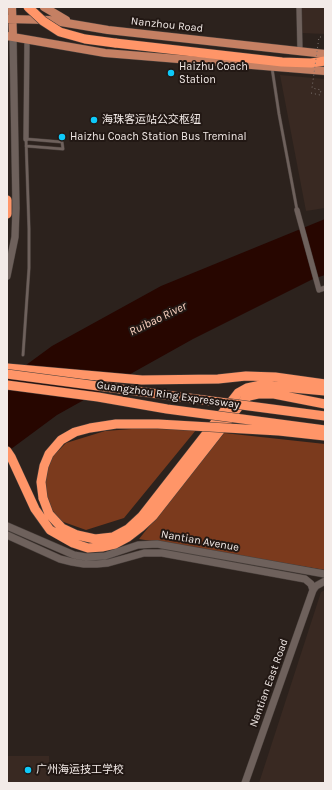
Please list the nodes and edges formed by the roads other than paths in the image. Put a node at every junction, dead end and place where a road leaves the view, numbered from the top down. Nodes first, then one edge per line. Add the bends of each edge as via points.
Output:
1 (12, 7) edge
2 (28, 7) edge
3 (44, 7) edge
4 (299, 7) edge
5 (10, 19) edge
6 (76, 25) junction
7 (108, 30) junction
8 (10, 37) edge
9 (27, 40) junction
10 (300, 51) junction
11 (105, 53) junction
12 (325, 54) edge
13 (325, 61) edge
14 (272, 67) junction
15 (325, 71) edge
16 (26, 139) junction
17 (26, 146) junction
18 (7, 200) edge
19 (298, 210) joint
20 (7, 214) edge
21 (7, 276) edge
22 (325, 288) edge
23 (23, 354) dead end
24 (7, 368) edge
25 (7, 374) edge
26 (325, 384) edge
27 (7, 385) edge
28 (325, 392) edge
29 (325, 404) edge
30 (325, 416) edge
31 (325, 430) edge
32 (325, 436) edge
33 (7, 451) edge
34 (7, 526) edge
35 (7, 535) edge
36 (325, 574) edge
37 (325, 581) edge
38 (313, 590) junction
39 (245, 783) edge

1 - 5 main road
2 - 13 highway, bridge via 42,21 60,32 85,39 282,62
3 - 6 main road
4 - 10 street
5 - 6 main road, Nanzhou Road via 49,20
5 - 8 main road
6 - 7 main road, Nanzhou Road
7 - 10 main road, Nanzhou Road
7 - 11 main road via 102,42
8 - 9 main road
8 - 21 street via 16,208 15,237
9 - 11 main road
9 - 16 street
10 - 12 main road, Nanzhou Road
11 - 14 main road
14 - 15 main road
14 - 19 lane
16 - 17 lane
16 - 17 lane via 62,142 63,149
17 - 23 lane via 29,268
18 - 20 highway
19 - 22 street via 319,290
24 - 26 highway via 142,380 246,376
25 - 30 highway, Guangzhou Ring Expressway, bridge
27 - 31 highway, Guangzhou Ring Expressway, bridge
28 - 32 highway, bridge via 261,385 238,393 142,516 128,529 113,537 95,539 62,528 49,514 43,498 41,482 49,454 61,440 75,432 90,428 116,424 158,424 279,431
29 - 33 highway via 274,394 249,396 153,516 128,537 102,548 88,548 73,543 50,530 35,509
34 - 36 street, Nantian Avenue via 74,556 104,556 138,545 157,544
35 - 38 street, Nantian Avenue via 60,559 78,563 108,563 144,553 162,553 305,579
37 - 38 street
38 - 39 street, Nantian East Road

